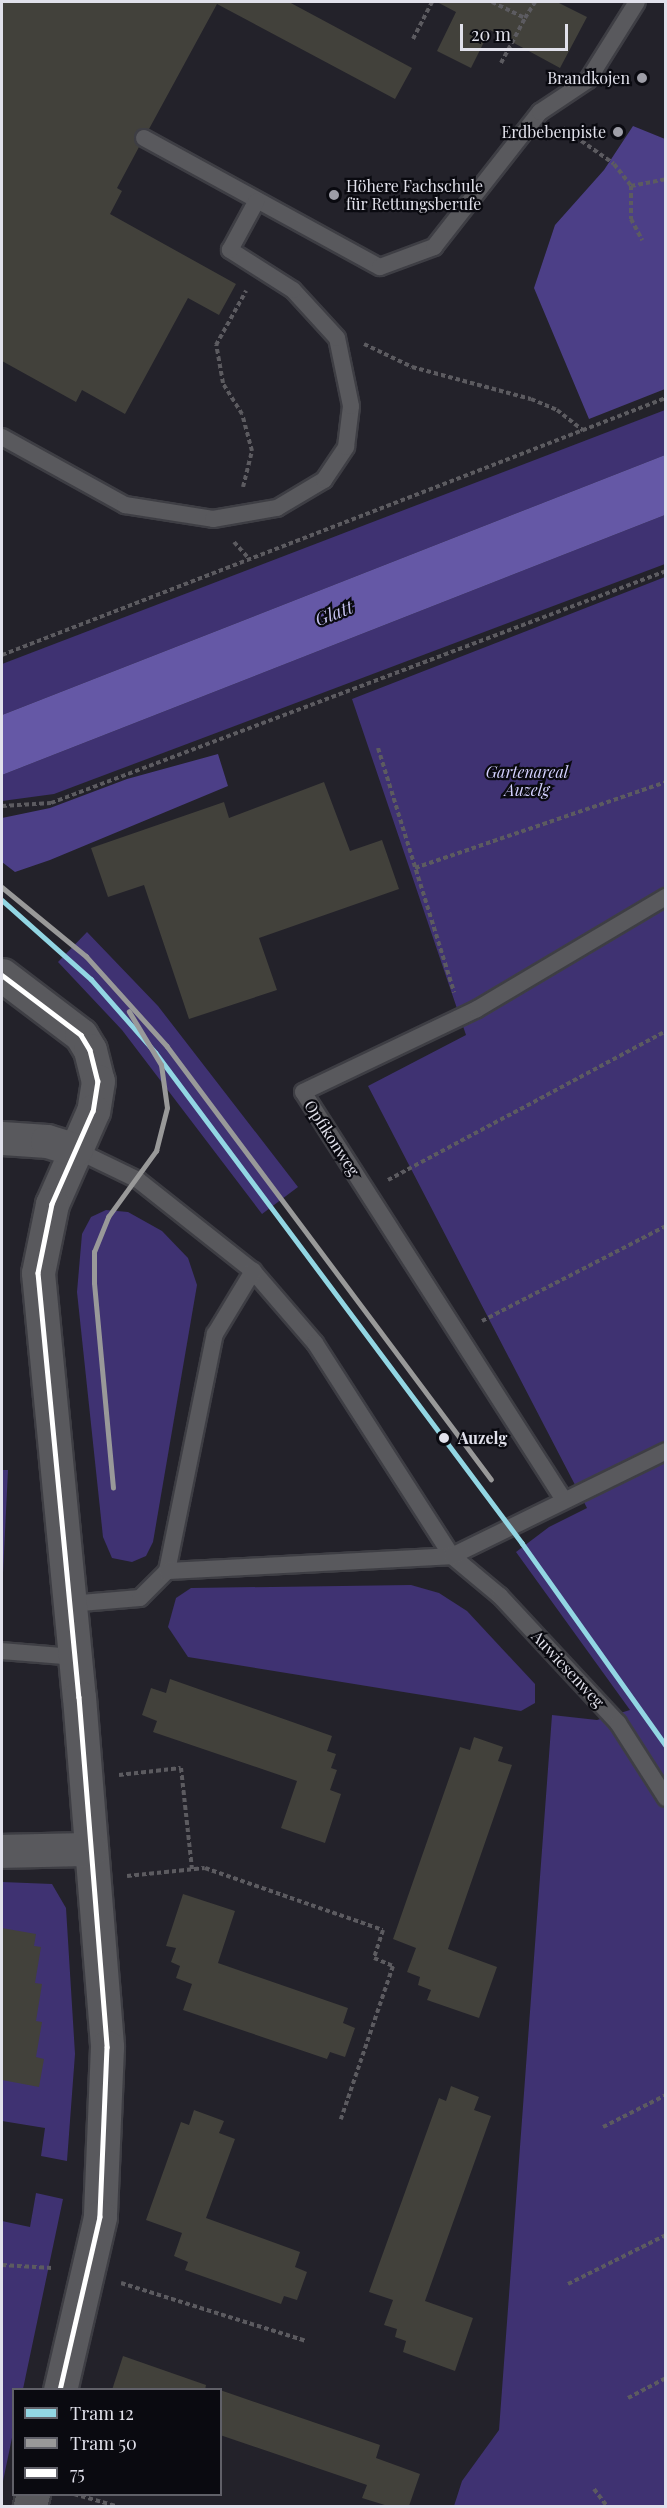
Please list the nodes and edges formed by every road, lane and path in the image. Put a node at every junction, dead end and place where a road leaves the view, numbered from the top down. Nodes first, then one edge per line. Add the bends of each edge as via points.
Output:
1 (432, 2) edge
2 (492, 2) edge
3 (535, 2) edge
4 (637, 2) edge
5 (525, 18) junction
6 (413, 39) dead end
7 (501, 63) dead end
8 (540, 112) junction
9 (144, 138) dead end
10 (666, 179) edge
11 (631, 186) junction
12 (256, 202) junction
13 (642, 240) dead end
14 (260, 267) junction
15 (337, 338) junction
16 (666, 398) edge
17 (583, 430) junction
18 (2, 437) edge
19 (229, 516) junction
20 (666, 571) edge
21 (2, 655) edge
22 (378, 748) dead end
23 (666, 782) edge
24 (2, 806) edge
25 (415, 868) junction
26 (666, 897) edge
27 (2, 975) edge
28 (461, 1016) junction
29 (666, 1031) edge
30 (2, 1138) edge
31 (76, 1149) junction
32 (367, 1191) junction
33 (666, 1226) edge
34 (254, 1272) junction
35 (457, 1334) junction
36 (666, 1451) edge
37 (564, 1500) junction
38 (452, 1556) junction
39 (167, 1571) junction
40 (69, 1604) junction
41 (2, 1651) edge
42 (75, 1657) junction
43 (112, 1776) dead end
44 (666, 1798) edge
45 (91, 1848) junction
46 (2, 1851) edge
47 (192, 1869) junction
48 (122, 1876) dead end
49 (666, 2095) edge
50 (341, 2119) dead end
51 (603, 2127) dead end
52 (666, 2235) edge
53 (2, 2265) edge
54 (58, 2268) dead end
55 (117, 2282) dead end
56 (568, 2284) dead end
57 (306, 2341) dead end
58 (666, 2378) edge
59 (60, 2388) edge
60 (628, 2398) dead end
61 (594, 2489) dead end
62 (81, 2496) edge
63 (117, 2506) edge
64 (607, 2506) edge

1 - 6 path
2 - 5 path
3 - 5 path
4 - 8 lane via 588,80
5 - 7 path
8 - 11 path via 614,164
8 - 12 lane via 434,247 380,267
9 - 12 lane
10 - 11 path
11 - 13 path via 631,219
12 - 14 lane via 230,250
14 - 15 lane via 293,290
14 - 19 path via 216,345 223,383 242,414 252,451 247,479
15 - 17 path via 366,344 412,367 467,385 531,399 557,410
15 - 19 lane via 351,406 346,447 324,480 277,508
16 - 17 path
17 - 21 path
18 - 19 lane via 125,505 213,519
20 - 24 path via 51,803
22 - 25 path
23 - 25 path
25 - 28 path
26 - 28 lane, Opfikonweg
27 - 31 street via 71,1024 90,1050 98,1082 97,1096
28 - 32 lane, Opfikonweg via 303,1092
29 - 32 path
30 - 31 street via 47,1141
31 - 34 lane, Auwiesenweg via 138,1180
31 - 40 street via 52,1204 38,1273
32 - 35 lane, Opfikonweg
33 - 35 path
34 - 38 lane, Auwiesenweg via 315,1343
34 - 39 lane via 215,1335
35 - 37 lane, Opfikonweg
36 - 37 lane
37 - 38 lane
38 - 39 lane
38 - 44 lane, Auwiesenweg via 500,1596 618,1723
39 - 40 lane via 140,1598
40 - 42 street
41 - 42 lane
42 - 45 street
43 - 47 path via 181,1768
45 - 46 street
45 - 59 street via 107,2047 105,2143 100,2217
47 - 48 path
47 - 50 path via 205,1868 383,1930 374,1958 393,1966
49 - 51 path
52 - 56 path
53 - 54 path
55 - 57 path
58 - 60 path
61 - 64 path
62 - 63 path

